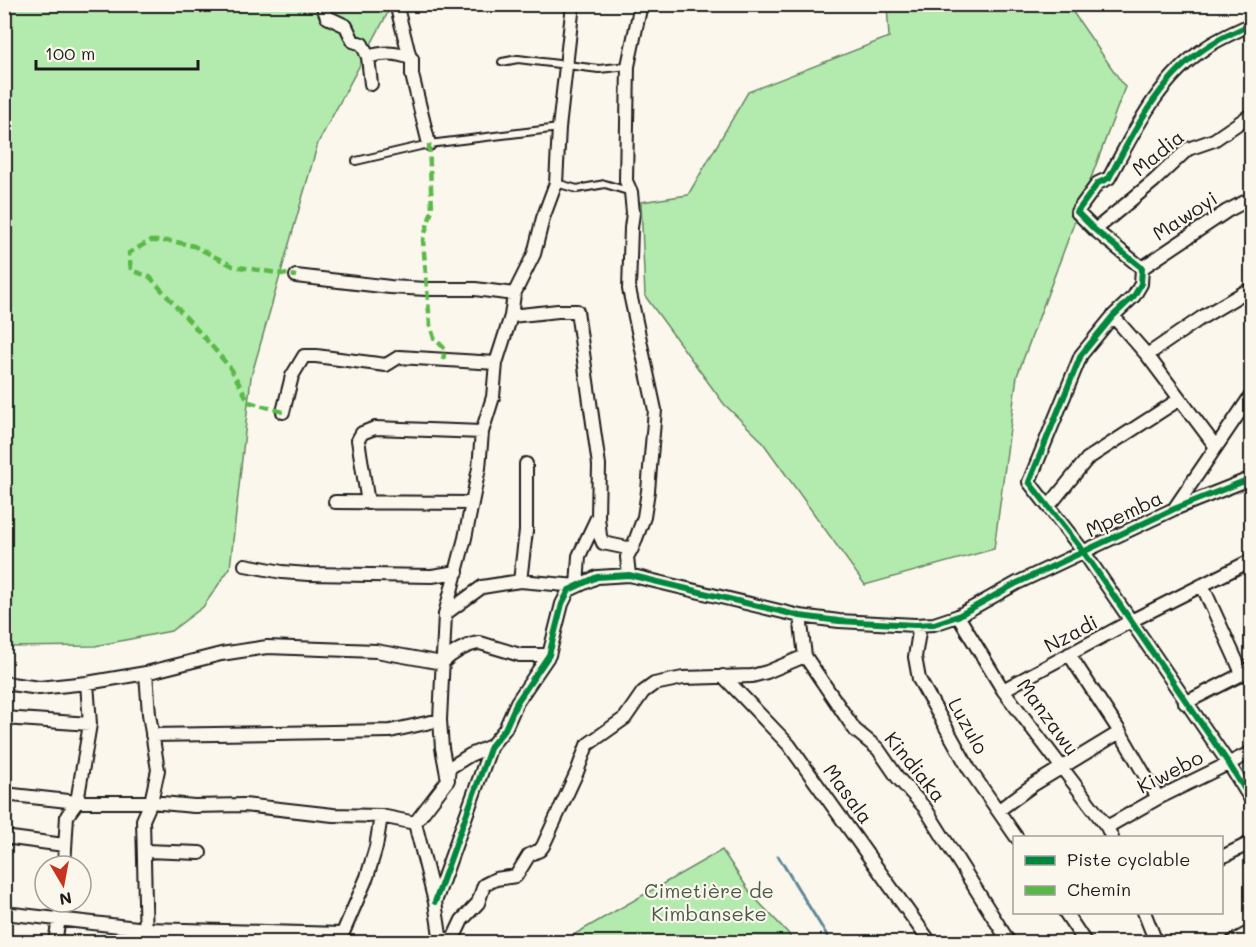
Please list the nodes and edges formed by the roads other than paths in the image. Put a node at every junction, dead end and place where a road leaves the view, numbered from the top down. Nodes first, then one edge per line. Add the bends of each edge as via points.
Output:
1 (322, 4) edge
2 (396, 4) edge
3 (573, 4) edge
4 (642, 4) edge
5 (1251, 24) edge
6 (368, 57) junction
7 (410, 58) junction
8 (502, 62) dead end
9 (566, 64) junction
10 (628, 66) junction
11 (371, 84) dead end
12 (1251, 114) edge
13 (559, 128) junction
14 (429, 144) junction
15 (356, 161) dead end
16 (556, 183) junction
17 (631, 192) junction
18 (1251, 198) edge
19 (1095, 230) junction
20 (1142, 268) junction
21 (297, 276) dead end
22 (1245, 292) dead end
23 (514, 294) junction
24 (511, 316) junction
25 (1113, 316) junction
26 (1146, 355) junction
27 (496, 363) junction
28 (1251, 394) edge
29 (1180, 399) junction
30 (283, 412) dead end
31 (482, 432) junction
32 (1216, 447) junction
33 (526, 464) dead end
34 (1251, 478) edge
35 (335, 502) dead end
36 (368, 503) junction
37 (471, 503) junction
38 (1049, 506) junction
39 (1174, 509) junction
40 (598, 516) junction
41 (632, 549) junction
42 (1083, 551) junction
43 (1251, 560) edge
44 (245, 566) dead end
45 (457, 572) junction
46 (629, 575) junction
47 (520, 581) junction
48 (1202, 585) junction
49 (577, 586) junction
50 (445, 614) junction
51 (800, 616) junction
52 (958, 616) junction
53 (1131, 621) junction
54 (915, 625) junction
55 (1069, 654) junction
56 (549, 655) junction
57 (805, 656) junction
58 (442, 663) junction
59 (1247, 671) edge
60 (146, 673) junction
61 (723, 676) junction
62 (4, 683) edge
63 (87, 683) junction
64 (1003, 690) junction
65 (1185, 703) junction
66 (4, 718) edge
67 (440, 720) junction
68 (90, 724) junction
69 (1120, 732) junction
70 (152, 735) junction
71 (491, 746) junction
72 (1251, 752) edge
73 (1229, 764) junction
74 (1061, 769) junction
75 (448, 780) junction
76 (4, 794) edge
77 (1158, 798) junction
78 (1251, 801) edge
79 (77, 802) junction
80 (151, 802) junction
81 (999, 810) junction
82 (381, 816) junction
83 (415, 823) junction
84 (1109, 832) edge
85 (1016, 836) edge
86 (4, 837) edge
87 (1251, 842) edge
88 (64, 845) junction
89 (145, 851) junction
90 (200, 853) dead end
91 (64, 854) edge
92 (1223, 856) edge
93 (435, 902) junction
94 (4, 913) edge
95 (60, 914) edge
96 (1066, 914) edge
97 (1145, 914) edge
98 (59, 919) junction
99 (146, 929) junction
100 (1251, 931) edge
101 (341, 938) edge
102 (56, 942) edge
103 (146, 942) edge
104 (441, 942) edge
105 (930, 942) edge
106 (1009, 942) edge
107 (1085, 942) edge
108 (1156, 942) edge
109 (1232, 942) edge

1 - 6 street via 327,17 346,26
2 - 7 street
3 - 9 street
4 - 10 street
5 - 19 street via 1206,47 1167,81 1146,110 1109,178 1098,183 1077,212
6 - 7 street via 383,52
6 - 11 street
7 - 14 street
8 - 9 lane via 518,59
9 - 10 lane via 599,69
9 - 13 street
10 - 17 street via 626,181
12 - 19 street, Madia via 1214,140 1188,149
13 - 14 lane
13 - 16 street
14 - 15 lane
16 - 17 lane via 577,189 605,184
16 - 23 street via 534,254
17 - 41 street via 629,289 655,410 645,508
18 - 20 street, Mawoyi
19 - 20 street
20 - 25 street via 1141,284 1134,296
21 - 23 street via 390,287
22 - 26 street
23 - 24 street
24 - 27 street
24 - 40 street via 578,311 599,465
25 - 26 street
25 - 38 street via 1081,355 1029,482
26 - 29 street
27 - 30 street via 399,357 386,365 304,356 292,376
27 - 31 street via 493,398
28 - 32 street
29 - 32 street
29 - 38 street via 1087,459
31 - 36 street via 375,428 362,433 358,440
31 - 37 street
32 - 39 street
33 - 47 street via 526,531
34 - 39 street, Mpemba
35 - 36 street
36 - 37 street
37 - 45 street
38 - 42 street
39 - 42 street, Mpemba
40 - 41 street via 603,543
40 - 49 street via 579,556
41 - 46 street via 627,557
42 - 52 street, Mpemba
42 - 53 street
43 - 48 street, Nzadi
44 - 45 street via 308,574 432,576
45 - 50 street
46 - 49 street, Mpemba via 597,577
46 - 51 street, Mpemba
47 - 49 street
47 - 50 street via 482,587
48 - 53 street, Nzadi
48 - 59 street
49 - 56 street via 569,590 562,604
50 - 58 street
51 - 54 street, Mpemba
51 - 57 street, Kindiaka
52 - 54 street, Mpemba
52 - 64 street, Manzawu
53 - 55 street, Nzadi
53 - 65 street
54 - 81 street, Luzulo via 919,632 915,657 919,679 969,769
55 - 64 street, Nzadi
55 - 69 street
56 - 58 street via 520,655 480,643 451,654
56 - 71 street
57 - 61 street via 752,676
57 - 106 street, Kindiaka via 855,730 878,749 925,808
58 - 60 street via 376,651 267,647
58 - 67 street
59 - 65 street
60 - 63 street
60 - 70 street
61 - 104 street via 665,681 643,692 625,718 587,745 540,850 529,855 516,876 484,885 478,903 462,920 454,937
61 - 105 street, Masala via 789,745
62 - 63 street via 39,688
63 - 68 street
64 - 74 street, Manzawu
65 - 73 street
66 - 68 street
67 - 70 street via 390,731
67 - 75 street
68 - 79 street
69 - 74 street
69 - 77 street
70 - 80 street via 158,770
71 - 75 street via 449,768
71 - 93 street
72 - 73 street, Kiwebo
73 - 77 street, Kiwebo
73 - 78 street
74 - 81 street
74 - 84 street, Manzawu
75 - 83 street
76 - 79 street
77 - 84 street, Kiwebo
79 - 80 street
79 - 88 street via 67,816
80 - 82 street
80 - 89 street via 143,820
81 - 85 street, Luzulo
82 - 83 street
82 - 101 street via 367,877
83 - 93 street
86 - 88 street
87 - 92 street
88 - 91 street
89 - 90 street
89 - 99 street
93 - 104 street
94 - 98 street
95 - 98 street
96 - 107 street
97 - 108 street
98 - 99 street
98 - 102 street
99 - 101 street
99 - 103 street
100 - 109 street

